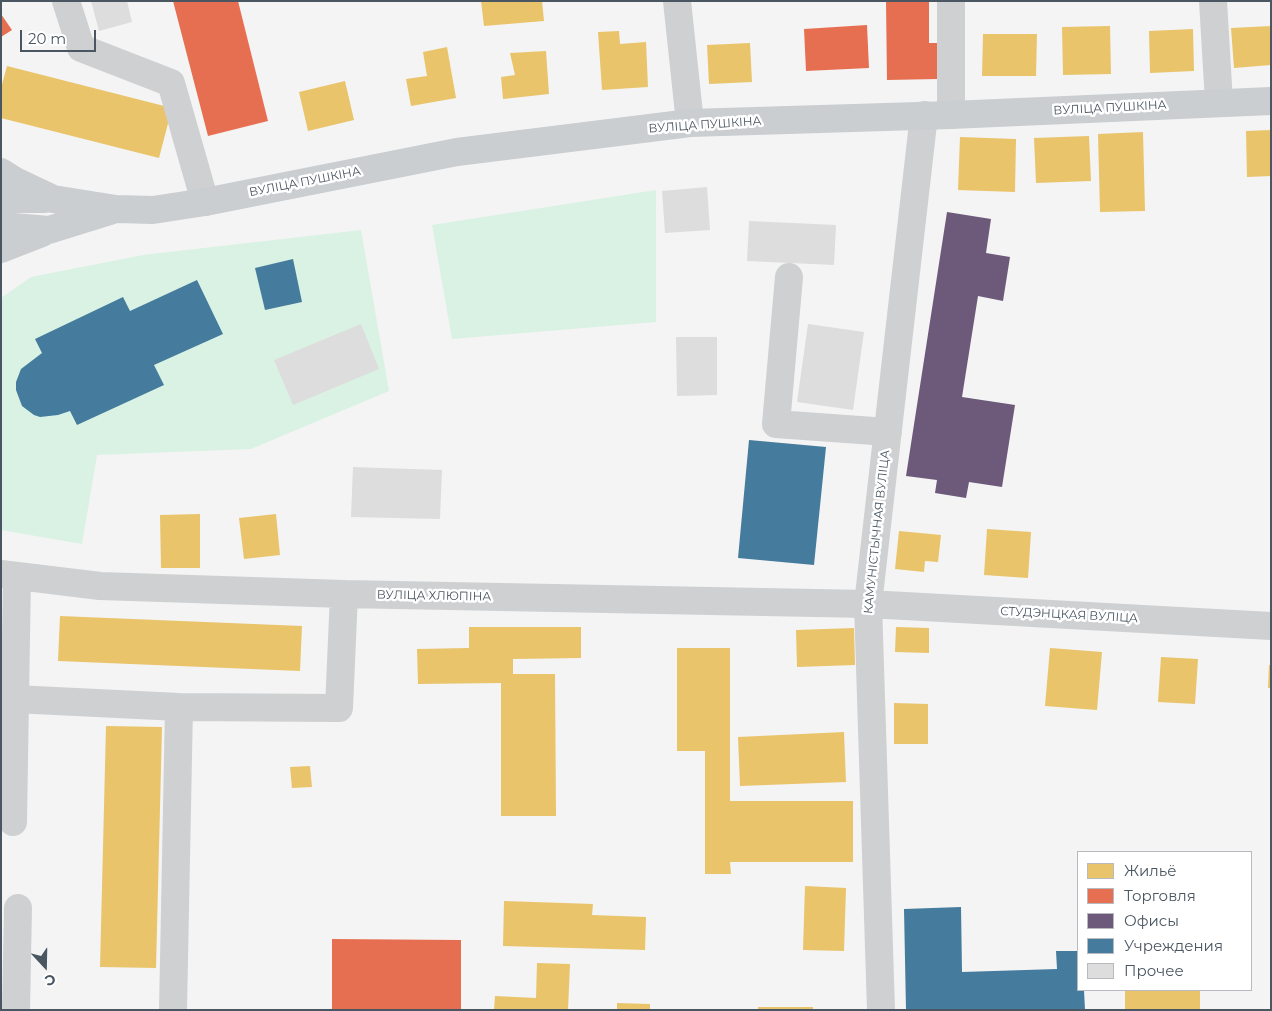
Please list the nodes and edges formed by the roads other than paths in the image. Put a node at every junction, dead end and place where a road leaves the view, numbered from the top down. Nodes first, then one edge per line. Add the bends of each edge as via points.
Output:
1 (66, 1) edge
2 (677, 1) edge
3 (951, 1) edge
4 (1213, 1) edge
5 (1271, 101) edge
6 (1219, 102) junction
7 (924, 115) junction
8 (951, 115) junction
9 (690, 123) junction
10 (1, 172) edge
11 (1, 199) edge
12 (54, 199) junction
13 (206, 202) junction
14 (116, 209) junction
15 (1, 226) edge
16 (49, 230) junction
17 (1, 249) edge
18 (789, 277) dead end
19 (888, 432) junction
20 (9, 575) edge
21 (344, 594) junction
22 (868, 604) junction
23 (1271, 626) edge
24 (14, 699) junction
25 (179, 707) junction
26 (13, 822) dead end
27 (18, 908) dead end
28 (16, 1010) edge
29 (173, 1010) edge
30 (881, 1010) edge

1 - 13 street via 81,48 172,83
2 - 9 street
3 - 8 street
4 - 6 street
5 - 6 main road, ВУЛІЦА ПУШКІНА
6 - 8 main road, ВУЛІЦА ПУШКІНА
7 - 8 main road, ВУЛІЦА ПУШКІНА
7 - 9 main road, ВУЛІЦА ПУШКІНА
7 - 19 street, КАМУНІСТЫЧНАЯ ВУЛІЦА
9 - 13 main road, ВУЛІЦА ПУШКІНА via 457,152
10 - 12 main road, ВУЛІЦА ПУШКІНА
11 - 12 main road
12 - 14 main road, ВУЛІЦА ПУШКІНА
13 - 14 main road, ВУЛІЦА ПУШКІНА via 153,210
14 - 16 main road, ВУЛІЦА ПУШКІНА
15 - 16 main road, ВУЛІЦА ПУШКІНА
16 - 17 main road
18 - 19 street via 776,424
19 - 22 street, КАМУНІСТЫЧНАЯ ВУЛІЦА
20 - 21 street, ВУЛІЦА ХЛЮПІНА via 100,586
20 - 24 street
21 - 22 street, ВУЛІЦА ХЛЮПІНА
21 - 25 street via 339,708
22 - 23 street, СТУДЭНЦКАЯ ВУЛІЦА
22 - 30 street, КАМУНІСТЫЧНАЯ ВУЛІЦА
24 - 25 street
24 - 26 street
25 - 29 street
27 - 28 street

